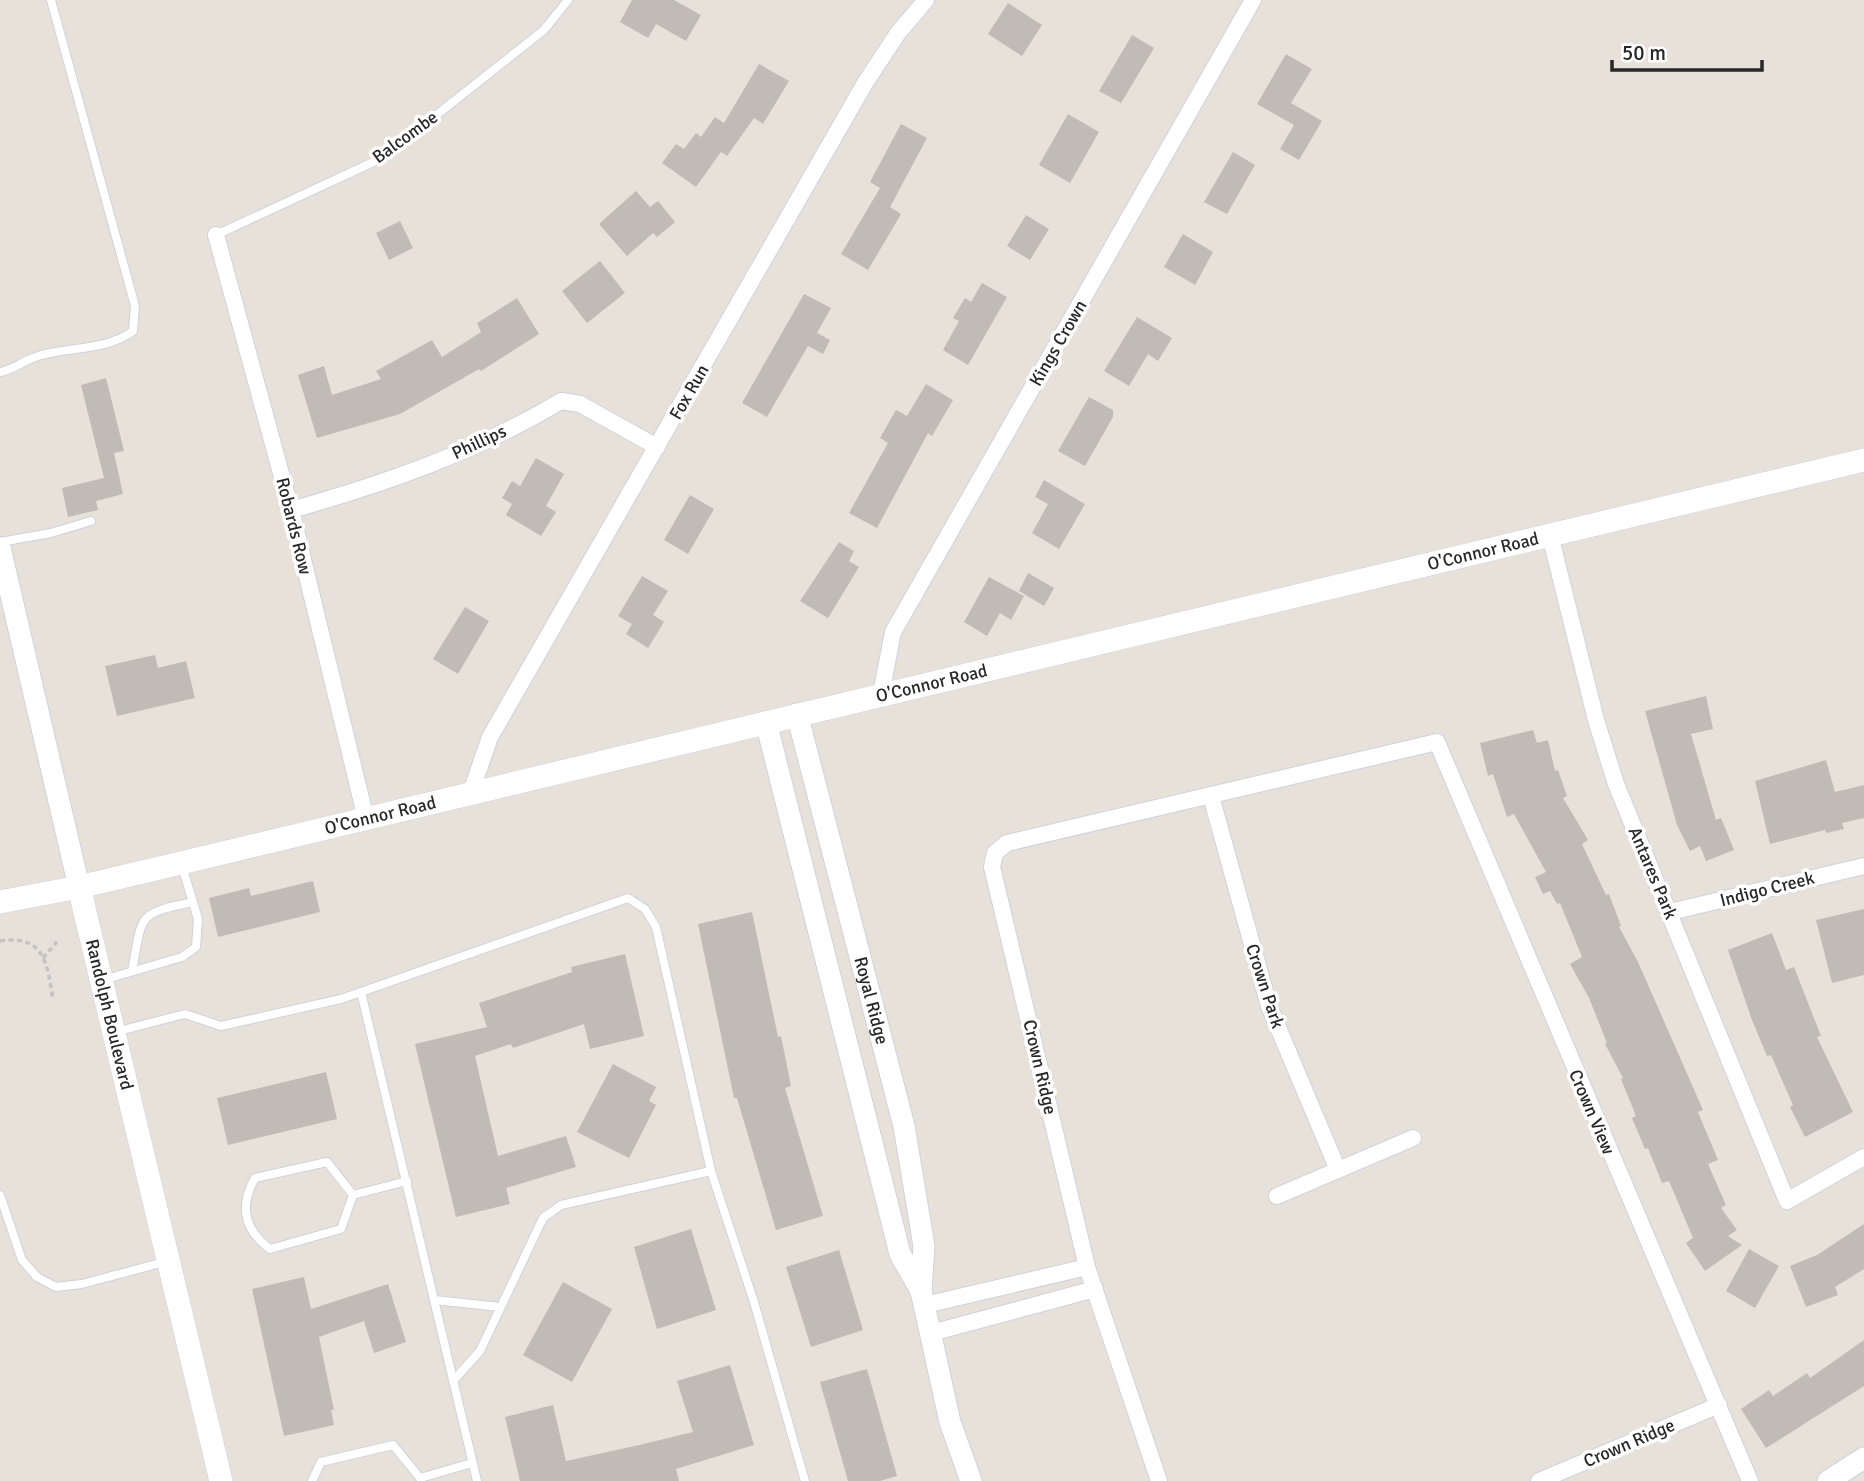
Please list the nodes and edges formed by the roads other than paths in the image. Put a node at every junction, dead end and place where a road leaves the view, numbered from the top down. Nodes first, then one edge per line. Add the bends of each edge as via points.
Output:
1 (51, 0) edge
2 (568, 0) edge
3 (926, 0) edge
4 (1253, 0) edge
5 (216, 234) joint
6 (0, 372) edge
7 (657, 447) junction
8 (1864, 460) edge
9 (291, 510) junction
10 (91, 521) dead end
11 (1550, 535) junction
12 (0, 542) edge
13 (0, 548) edge
14 (881, 694) junction
15 (797, 714) junction
16 (766, 722) junction
17 (470, 795) junction
18 (1211, 796) junction
19 (366, 819) junction
20 (181, 863) junction
21 (1864, 866) edge
22 (79, 887) junction
23 (0, 902) edge
24 (193, 902) junction
25 (1670, 912) junction
26 (132, 971) junction
27 (103, 980) junction
28 (361, 992) junction
29 (115, 1032) junction
30 (1413, 1138) dead end
31 (1864, 1157) edge
32 (1338, 1170) junction
33 (711, 1171) junction
34 (407, 1181) junction
35 (0, 1195) edge
36 (353, 1195) junction
37 (1277, 1196) dead end
38 (169, 1260) junction
39 (1087, 1267) junction
40 (1095, 1289) junction
41 (923, 1298) junction
42 (435, 1300) junction
43 (500, 1307) junction
44 (931, 1333) junction
45 (453, 1381) junction
46 (1719, 1405) junction
47 (1864, 1458) edge
48 (472, 1463) junction
49 (419, 1480) edge
50 (221, 1481) edge
51 (313, 1481) edge
52 (477, 1481) edge
53 (805, 1481) edge
54 (971, 1481) edge
55 (1159, 1481) edge
56 (1539, 1481) edge
57 (1749, 1481) edge
58 (1828, 1481) edge

1 - 6 lane via 135,306 133,331 120,341 30,359
2 - 5 lane, Balcombe via 544,30 382,158
3 - 7 street, Fox Run via 865,83
4 - 14 street, Kings Crown via 893,632
5 - 9 street, Robards Row
7 - 9 street, Phillips via 580,404 561,401 455,454
7 - 17 street, Fox Run via 490,737
8 - 11 main road, O'Connor Road
9 - 19 street, Robards Row
10 - 12 lane
11 - 14 main road, O'Connor Road
11 - 25 street, Antares Park via 1616,784
13 - 22 street, Randolph Boulevard
14 - 15 main road, O'Connor Road
15 - 16 main road, O'Connor Road
15 - 41 street, Royal Ridge via 904,1126 924,1246
16 - 17 main road, O'Connor Road
16 - 41 street, Royal Ridge via 900,1254
17 - 19 main road, O'Connor Road
18 - 32 street, Crown Park via 1269,1006
18 - 39 street, Crown Ridge via 1007,843 995,853 992,867
18 - 46 street, Crown View via 1437,741
19 - 20 main road, O'Connor Road
20 - 22 main road, O'Connor Road
20 - 24 lane
21 - 25 street, Indigo Creek
22 - 23 main road, O'Connor Road
22 - 27 main road, Randolph Boulevard
24 - 26 lane via 154,910 144,919
24 - 26 lane via 198,919 196,947 182,957
25 - 31 street, Antares Park via 1787,1201
26 - 27 lane
27 - 29 main road, Randolph Boulevard
28 - 29 lane via 221,1026 185,1014
28 - 33 lane via 628,898 645,909 656,927
28 - 34 lane
29 - 38 main road, Randolph Boulevard
30 - 32 street
32 - 37 street
33 - 43 lane via 561,1205 543,1218
33 - 53 lane
34 - 36 lane
34 - 42 lane
35 - 38 lane via 22,1260 37,1277 56,1287
36 - 36 lane via 341,1229 270,1249 248,1227 244,1211 255,1178 327,1162
38 - 50 main road, Randolph Boulevard
39 - 40 street, Crown Ridge
39 - 41 street
40 - 44 street
40 - 55 street, Crown Ridge
41 - 44 street, Royal Ridge
42 - 43 lane
42 - 45 lane
43 - 45 lane via 480,1350
44 - 54 street, Royal Ridge via 950,1422
45 - 48 lane
46 - 56 street, Crown Ridge
46 - 57 street, Crown View
47 - 58 street
48 - 49 lane
48 - 52 lane
49 - 51 lane via 393,1445 321,1462

